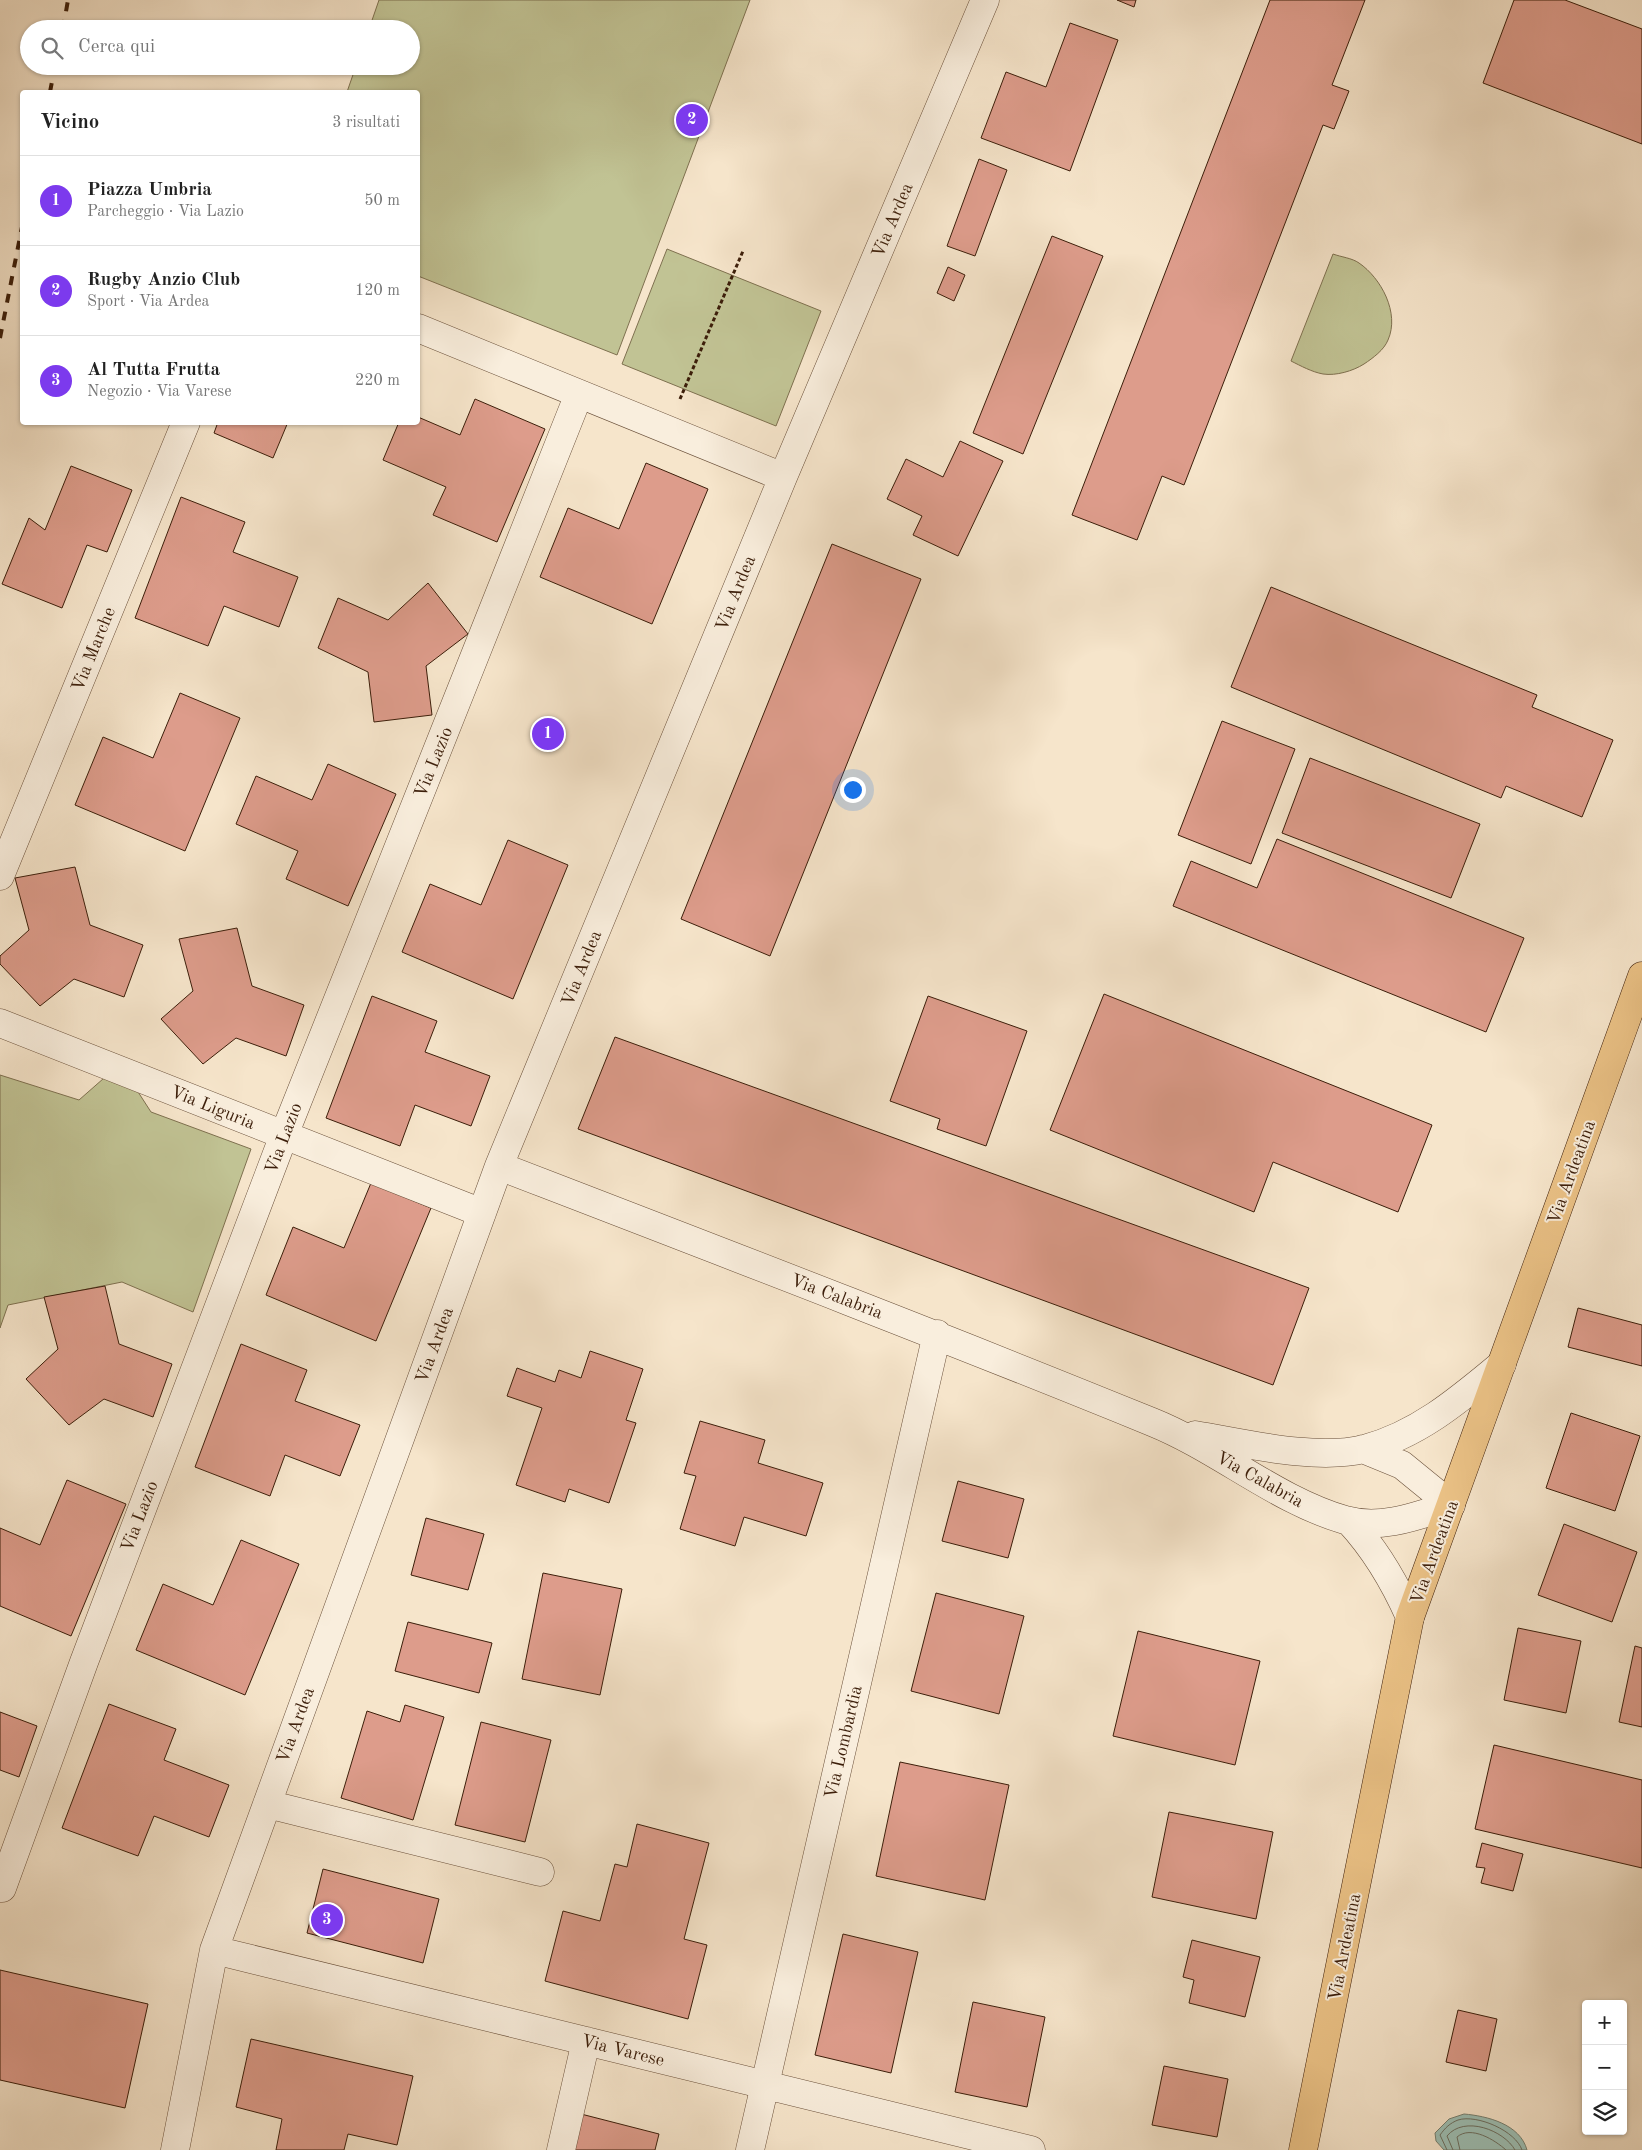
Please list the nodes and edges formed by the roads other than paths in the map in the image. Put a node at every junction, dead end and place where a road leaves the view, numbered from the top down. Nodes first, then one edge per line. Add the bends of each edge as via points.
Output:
1 (985, 0) edge
2 (420, 329) edge
3 (580, 394) junction
4 (185, 425) edge
5 (783, 477) junction
6 (0, 876) edge
7 (1642, 976) edge
8 (0, 1023) edge
9 (284, 1135) junction
10 (499, 1166) junction
11 (482, 1213) junction
12 (937, 1334) junction
13 (1502, 1364) junction
14 (1174, 1431) junction
15 (1363, 1449) junction
16 (1451, 1505) junction
17 (1348, 1521) junction
18 (1410, 1617) junction
19 (267, 1804) junction
20 (540, 1872) dead end
21 (2, 1888) dead end
22 (214, 1950) junction
23 (586, 2041) junction
24 (764, 2084) junction
25 (175, 2150) edge
26 (561, 2150) edge
27 (750, 2150) edge
28 (1031, 2150) edge
29 (1303, 2150) edge

1 - 5 street, Via Ardea
2 - 3 street
3 - 5 street
3 - 9 street, Via Lazio
4 - 6 street, Via Marche
5 - 10 street, Via Ardea
7 - 13 main road, Via Ardeatina
8 - 9 street, Via Liguria
9 - 11 street, Via Liguria
9 - 21 street, Via Lazio
10 - 11 street, Via Ardea
10 - 12 street, Via Calabria
11 - 19 street, Via Ardea
12 - 14 street, Via Calabria
12 - 24 street, Via Lombardia
13 - 15 street, Via Calabria via 1452,1406 1422,1425
13 - 16 main road, Via Ardeatina
14 - 15 street, Via Calabria via 1303,1452
14 - 17 street, Via Calabria via 1309,1507
15 - 16 street, Via Calabria via 1402,1465
16 - 17 street, Via Calabria via 1378,1524
16 - 18 main road, Via Ardeatina
17 - 18 street, Via Calabria via 1367,1540 1383,1564
18 - 29 main road, Via Ardeatina
19 - 20 street
19 - 22 street, Via Ardea
22 - 23 street, Via Varese
22 - 25 street, Via Ardea
23 - 24 street, Via Varese
23 - 26 street
24 - 27 street, Via Lombardia
24 - 28 street, Via Varese

